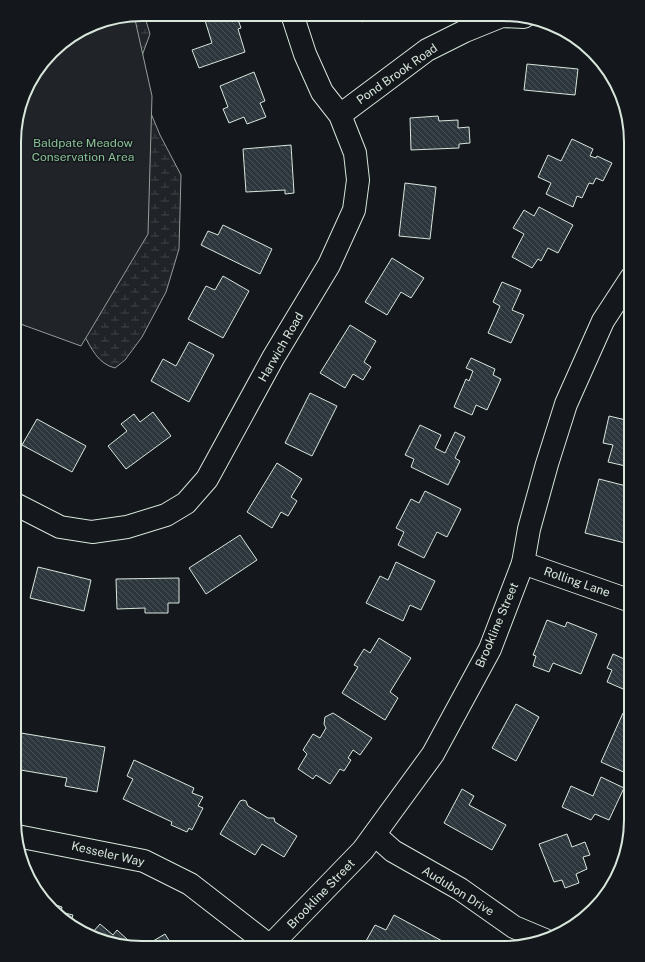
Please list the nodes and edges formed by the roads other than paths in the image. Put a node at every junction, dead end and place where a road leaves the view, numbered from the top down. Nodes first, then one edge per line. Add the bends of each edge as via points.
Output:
1 (294, 21) edge
2 (488, 21) edge
3 (340, 115) junction
4 (624, 289) edge
5 (21, 508) edge
6 (522, 563) junction
7 (624, 599) edge
8 (375, 835) junction
9 (22, 837) edge
10 (537, 936) edge
11 (262, 941) edge
12 (276, 941) edge

1 - 3 street, Harwich Road via 305,54 322,92
2 - 3 street, Pond Brook Road via 427,50
3 - 5 street, Harwich Road via 355,153 358,180 354,210 329,265 273,358 207,479 186,503 166,515 127,527 92,532 60,527
4 - 6 street, Brookline Street via 603,321 566,404 532,515
6 - 7 street, Rolling Lane
6 - 8 street, Brookline Street via 490,649 434,754
8 - 10 street, Audubon Drive via 394,851 460,889 514,927
8 - 12 street, Brookline Street
9 - 11 street, Kesseler Way via 144,861 190,884

